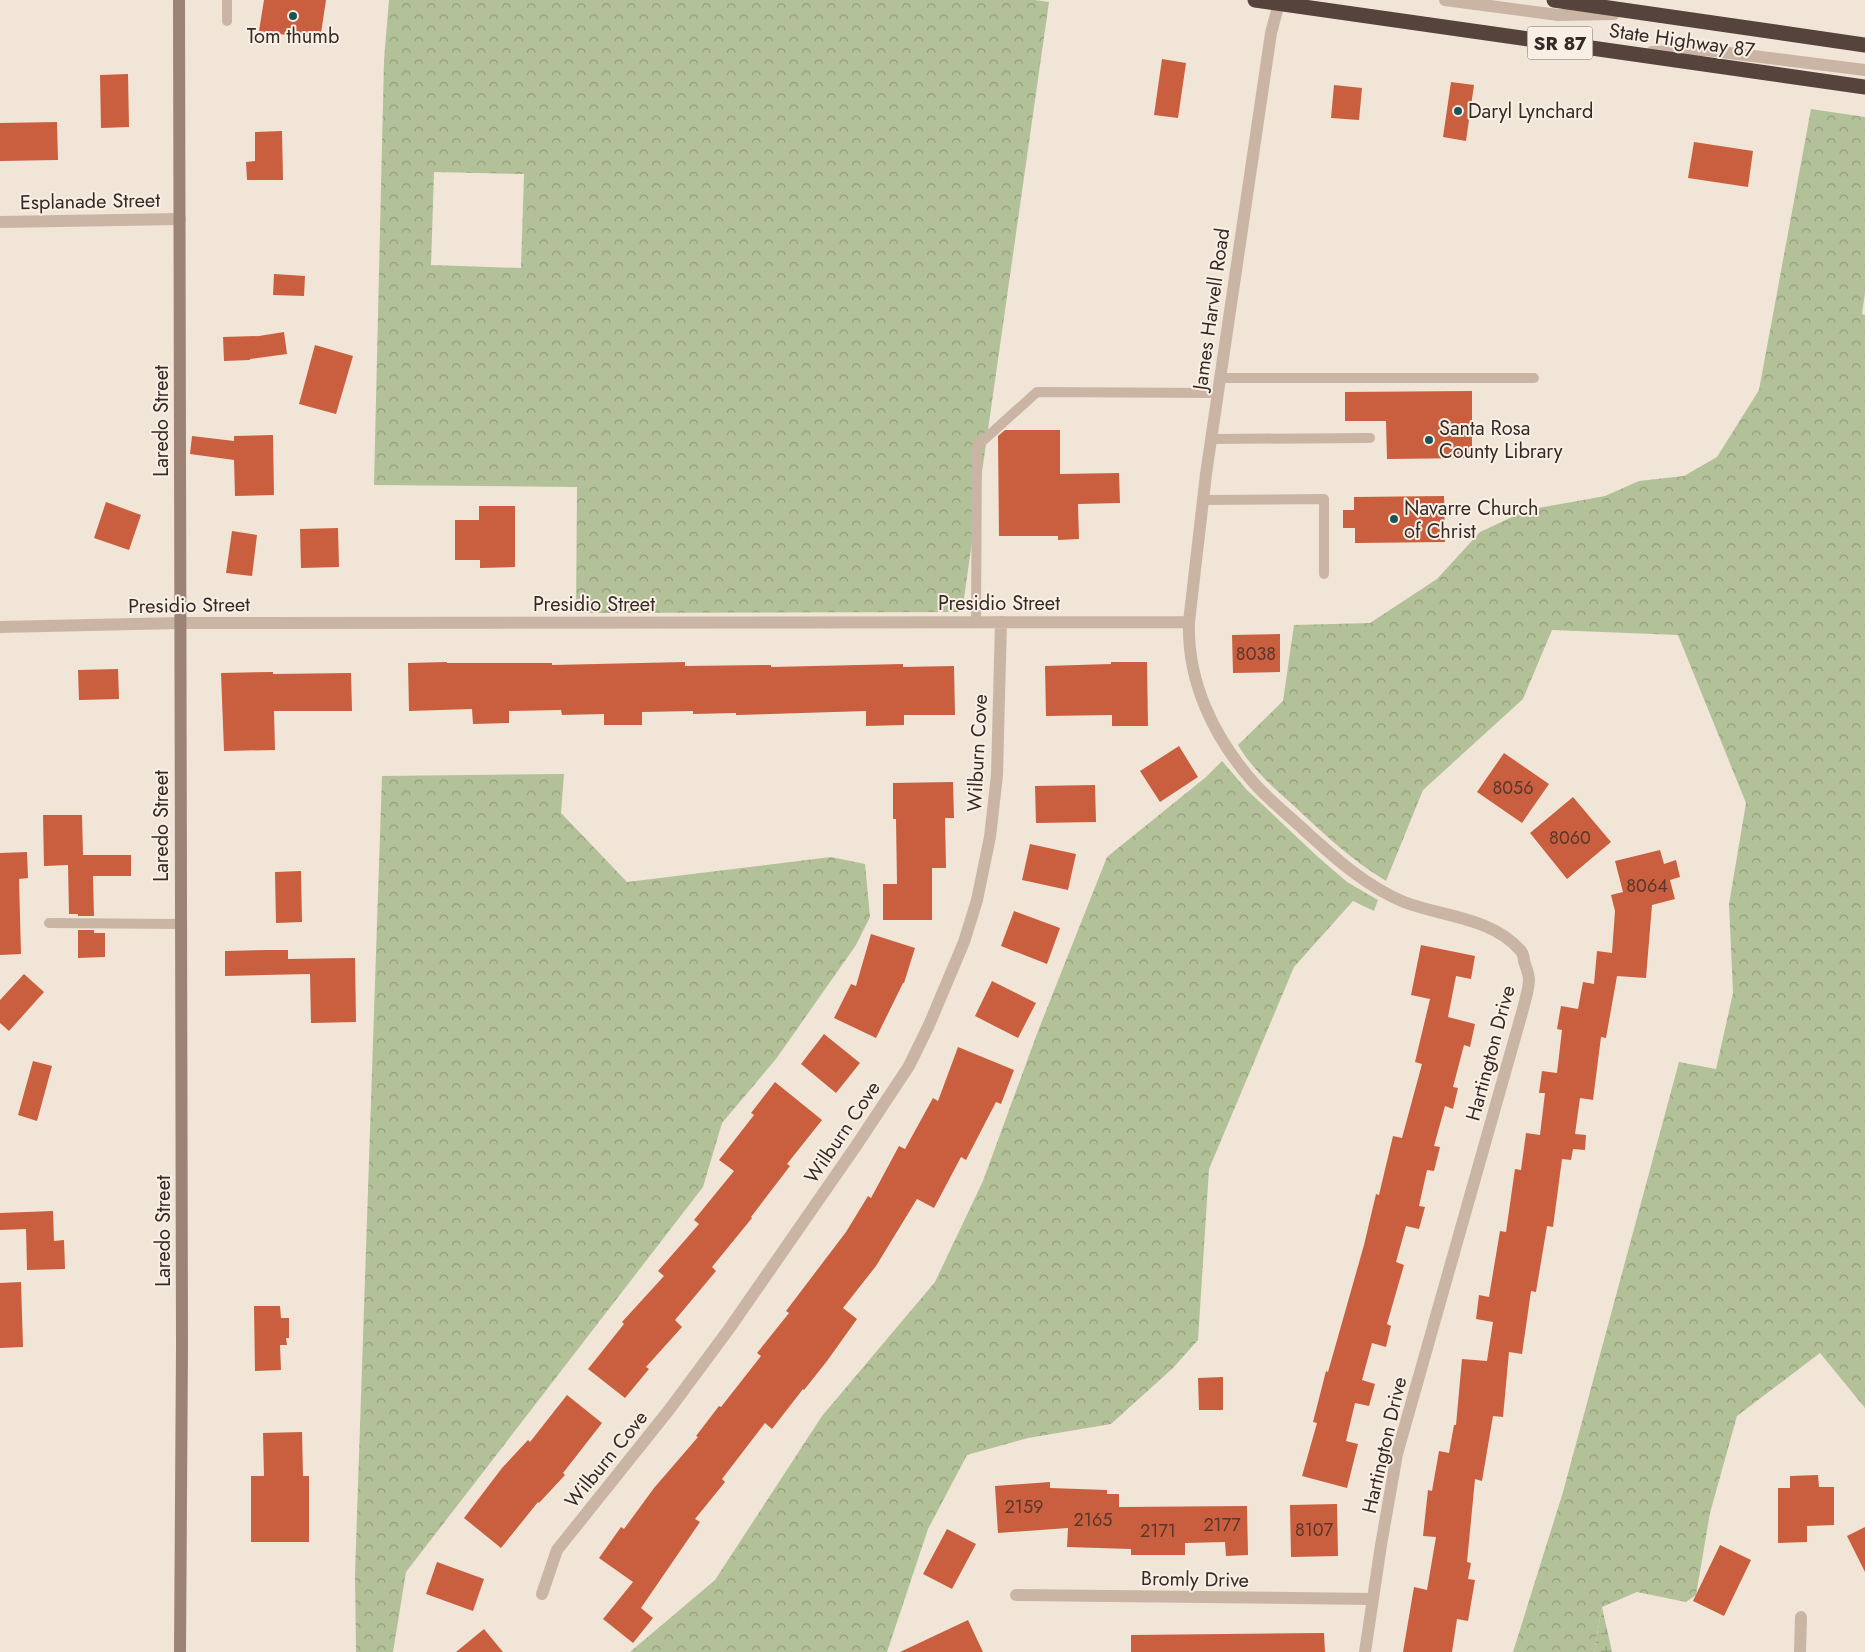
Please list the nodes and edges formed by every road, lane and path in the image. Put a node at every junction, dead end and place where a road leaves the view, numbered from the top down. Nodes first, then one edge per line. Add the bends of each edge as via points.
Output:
1 (179, 0) edge
2 (227, 0) edge
3 (1255, 0) edge
4 (1445, 0) edge
5 (1554, 0) edge
6 (1280, 1) edge
7 (1647, 13) junction
8 (227, 21) dead end
9 (1865, 45) edge
10 (1628, 53) junction
11 (1865, 70) edge
12 (1865, 87) edge
13 (180, 219) junction
14 (0, 222) edge
15 (1220, 378) junction
16 (1534, 378) dead end
17 (1218, 393) junction
18 (1370, 438) dead end
19 (1211, 439) junction
20 (1202, 500) junction
21 (1324, 574) dead end
22 (976, 622) junction
23 (1001, 622) junction
24 (1189, 622) junction
25 (180, 623) junction
26 (0, 627) edge
27 (49, 924) dead end
28 (180, 924) junction
29 (542, 1594) dead end
30 (1016, 1595) dead end
31 (1373, 1599) junction
32 (1801, 1617) dead end
33 (180, 1652) edge
34 (1365, 1652) edge
35 (1800, 1652) edge

1 - 13 street, Laredo Street
2 - 8 lane
3 - 6 highway, State Highway 87 / SR 87
4 - 7 street via 1558,15
5 - 7 highway, SR 87
6 - 10 highway, State Highway 87 / SR 87
6 - 15 street, James Harvell Road via 1271,33
7 - 9 highway, SR 87
10 - 11 street via 1705,50
10 - 12 highway, State Highway 87 / SR 87
13 - 14 street, Esplanade Street
13 - 25 street, Laredo Street
15 - 16 lane
15 - 17 street, James Harvell Road
17 - 19 street, James Harvell Road
17 - 22 lane via 1037,392 977,446
18 - 19 lane
19 - 20 street, James Harvell Road
20 - 21 lane via 1324,499
20 - 24 street, James Harvell Road
22 - 23 street, Presidio Street
22 - 25 street, Presidio Street
23 - 24 street, Presidio Street
23 - 29 street, Wilburn Cove via 997,775 990,836 977,900 964,942 929,1025 909,1066 729,1329 557,1550
24 - 31 street, Hartington Drive via 1188,643 1196,685 1231,755 1255,784 1355,875 1403,902 1474,922 1503,934 1522,952 1529,980 1397,1454
25 - 26 street, Presidio Street
25 - 28 street, Laredo Street
27 - 28 lane
28 - 33 street, Laredo Street
30 - 31 street, Bromly Drive
31 - 34 street, Hartington Drive
32 - 35 street

